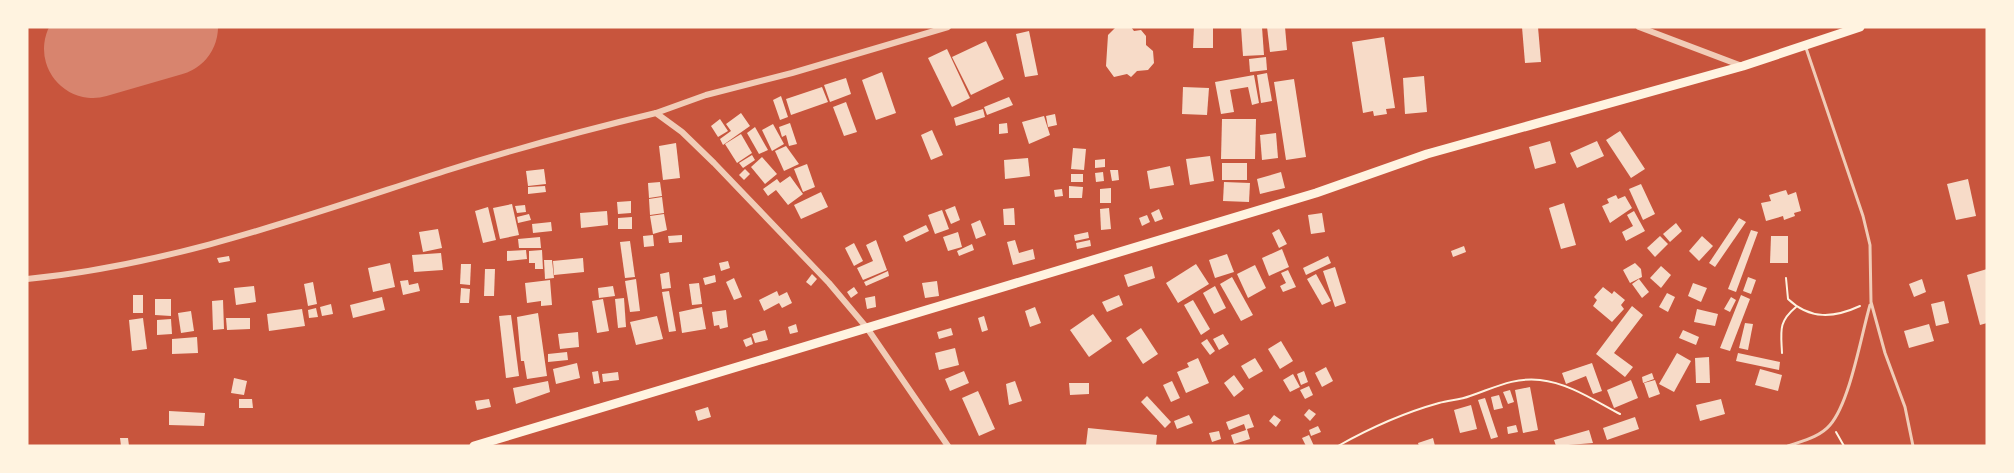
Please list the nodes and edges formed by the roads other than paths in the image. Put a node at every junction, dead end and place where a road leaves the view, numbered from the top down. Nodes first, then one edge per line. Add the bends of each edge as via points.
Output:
1 (948, 27) edge
2 (1639, 27) edge
3 (1860, 27) edge
4 (1805, 44) junction
5 (1743, 66) junction
6 (656, 113) junction
7 (27, 279) edge
8 (1871, 302) junction
9 (867, 328) junction
10 (474, 446) edge
11 (948, 446) edge
12 (1788, 446) edge
13 (1913, 446) edge

1 - 6 street via 706,95
2 - 5 street
3 - 4 main road
4 - 5 main road
4 - 8 lane via 1870,245
5 - 9 main road via 1427,154 1316,193
6 - 7 street via 513,150 230,240 128,265
6 - 9 street via 682,132 792,242
8 - 12 lane via 1847,392 1831,424 1821,433
8 - 13 lane via 1905,407
9 - 10 main road
9 - 11 street

